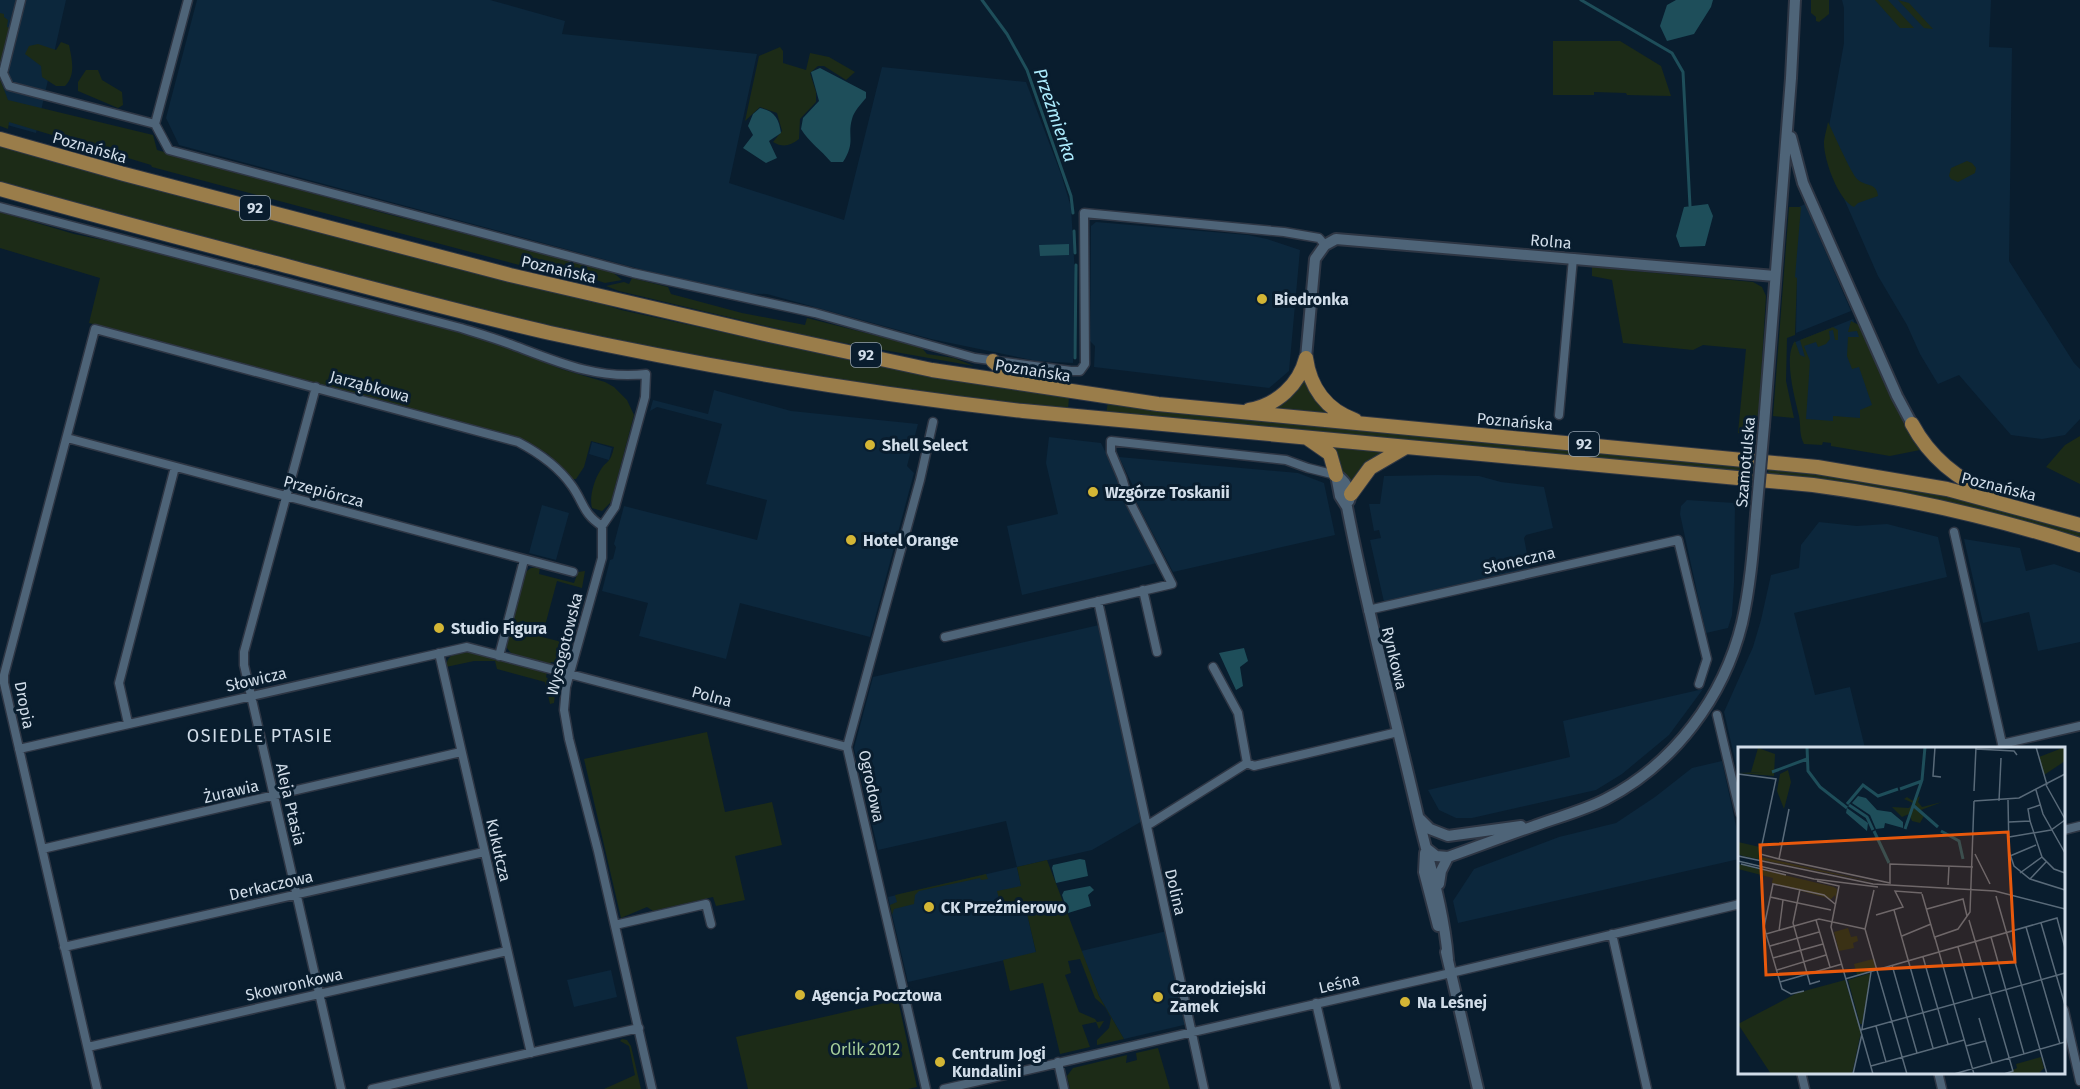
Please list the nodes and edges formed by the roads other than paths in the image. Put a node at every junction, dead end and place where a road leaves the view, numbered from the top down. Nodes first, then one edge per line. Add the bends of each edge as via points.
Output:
1 (21, 0) edge
2 (188, 0) edge
3 (1795, 0) edge
4 (1789, 113) junction
5 (155, 124) junction
6 (0, 139) edge
7 (0, 189) edge
8 (0, 207) edge
9 (1325, 244) junction
10 (1574, 258) junction
11 (1775, 276) junction
12 (95, 329) joint
13 (1306, 358) junction
14 (993, 361) junction
15 (316, 387) junction
16 (1035, 387) junction
17 (1229, 411) junction
18 (1559, 415) dead end
19 (933, 422) dead end
20 (1912, 424) joint
21 (1380, 426) junction
22 (1306, 437) junction
23 (67, 438) junction
24 (1408, 446) junction
25 (175, 467) junction
26 (1336, 474) junction
27 (286, 496) junction
28 (1349, 501) junction
29 (2038, 512) junction
30 (2080, 525) edge
31 (602, 526) junction
32 (1954, 532) dead end
33 (2080, 544) edge
34 (524, 560) junction
35 (573, 572) dead end
36 (1143, 590) junction
37 (1098, 601) junction
38 (1368, 610) junction
39 (945, 637) dead end
40 (1157, 652) dead end
41 (439, 653) junction
42 (499, 656) junction
43 (1213, 667) dead end
44 (570, 674) junction
45 (1700, 684) dead end
46 (250, 696) junction
47 (1717, 715) dead end
48 (128, 723) junction
49 (2080, 726) edge
50 (1398, 732) junction
51 (2003, 746) edge
52 (847, 747) junction
53 (19, 749) junction
54 (461, 752) junction
55 (1247, 763) junction
56 (274, 796) junction
57 (1738, 804) edge
58 (1418, 815) junction
59 (1148, 825) junction
60 (1536, 825) junction
61 (2080, 826) edge
62 (2065, 830) edge
63 (1455, 836) junction
64 (1426, 848) junction
65 (42, 849) junction
66 (484, 852) junction
67 (1448, 856) junction
68 (297, 894) junction
69 (1440, 901) junction
70 (1738, 904) edge
71 (711, 924) dead end
72 (615, 925) junction
73 (1612, 934) junction
74 (64, 947) junction
75 (507, 951) junction
76 (1448, 959) junction
77 (1451, 972) junction
78 (319, 993) junction
79 (1316, 1003) junction
80 (2065, 1014) edge
81 (639, 1028) junction
82 (1191, 1032) junction
83 (88, 1047) junction
84 (531, 1053) junction
85 (1058, 1062) junction
86 (1801, 1074) edge
87 (1938, 1074) edge
88 (2080, 1081) edge
89 (97, 1089) edge
90 (341, 1089) edge
91 (372, 1089) edge
92 (652, 1089) edge
93 (926, 1089) edge
94 (944, 1089) edge
95 (1064, 1089) edge
96 (1204, 1089) edge
97 (1336, 1089) edge
98 (1478, 1089) edge
99 (1647, 1089) edge
100 (1805, 1089) edge
101 (1942, 1089) edge

1 - 5 street via 3,73 9,86
2 - 5 street
3 - 4 street, Szamotulska
4 - 11 street, Szamotulska
4 - 20 street via 1792,148 1803,183
5 - 14 street, Poznańska via 169,150 633,273 815,313
6 - 16 main road, Poznańska / 92 via 510,274 769,335 932,370
7 - 22 main road, Poznańska / 92 via 438,306 728,368 981,406
8 - 31 street, Wysogotowska via 461,328 592,372 646,374 645,398 615,507
9 - 10 street, Rolna via 1342,238
9 - 13 street via 1315,259
9 - 14 street, Poznańska via 1319,238 1293,233 1084,213 1082,369
10 - 11 street, Rolna
10 - 18 street
11 - 60 street, Szamotulska, bridge via 1748,586 1739,632 1721,681 1701,714 1656,765 1589,807
12 - 15 street, Jarząbkowa
12 - 23 street, Dropia
13 - 17 main road via 1296,380 1279,398 1259,408
13 - 21 main road via 1312,383 1327,404 1348,418
14 - 16 main road via 1014,379
15 - 27 street, Aleja Ptasia
15 - 31 street, Jarząbkowa via 518,442 556,467 591,519
16 - 17 main road, Poznańska / 92
17 - 21 main road, Poznańska / 92
19 - 52 street, Ogrodowa
20 - 29 main road via 1928,449 1956,474 1980,489
21 - 29 main road, Poznańska / 92 via 1817,467 1940,488
22 - 24 main road, Poznańska / 92
22 - 26 main road via 1328,452
23 - 25 street, Przepiórcza
23 - 53 street, Dropia via 4,675
24 - 28 main road via 1370,468
24 - 33 main road, Poznańska / 92 via 1848,489 1957,510
25 - 27 street, Przepiórcza
25 - 48 street via 119,683
26 - 28 street, Rynkowa via 1340,496
26 - 36 street via 1286,460 1111,441 1111,452 1128,498 1172,584
27 - 34 street, Przepiórcza
27 - 46 street, Aleja Ptasia via 244,652
28 - 38 street, Rynkowa
29 - 30 main road, Poznańska / 92
31 - 44 street, Wysogotowska via 602,558
32 - 51 street
34 - 35 street, Przepiórcza
34 - 42 street
36 - 37 street
36 - 40 street
37 - 39 street
37 - 59 street, Dolina
38 - 45 street, Słoneczna via 1678,540 1707,659
38 - 50 street, Rynkowa
41 - 42 street, Słowicza via 467,647
41 - 46 street, Słowicza
41 - 54 street, Kukułcza
42 - 44 street, Słowicza
43 - 55 street via 1238,713
44 - 52 street, Polna
44 - 72 street, Wysogotowska via 564,710 566,729
46 - 48 street, Słowicza
46 - 56 street, Aleja Ptasia
47 - 57 street
48 - 53 street, Słowicza
49 - 51 street
50 - 55 street via 1254,766
50 - 58 street, Rynkowa
52 - 93 street, Ogrodowa
53 - 65 street, Dropia
54 - 56 street, Żurawia
54 - 66 street, Kukułcza
55 - 59 street
56 - 65 street, Żurawia
56 - 68 street, Aleja Ptasia
58 - 63 street, Szamotulska via 1435,833
58 - 64 street, Rynkowa
59 - 82 street, Dolina
60 - 63 street, Szamotulska
60 - 67 street, Szamotulska
61 - 62 street
63 - 64 street, Szamotulska
64 - 67 street via 1436,856
64 - 69 street, Rynkowa
64 - 76 street, Rynkowa via 1424,872
65 - 74 street, Dropia
66 - 68 street, Derkaczowa
66 - 75 street, Kukułcza
67 - 69 street via 1439,878
68 - 74 street, Derkaczowa
68 - 78 street, Aleja Ptasia
69 - 76 street, Rynkowa
70 - 73 street, Leśna
71 - 72 street via 706,904
72 - 81 street, Wysogotowska
73 - 77 street, Leśna
73 - 99 street
74 - 83 street, Dropia
75 - 78 street, Skowronkowa
75 - 84 street, Kukułcza
76 - 77 street, Rynkowa
77 - 79 street, Leśna
77 - 98 street, Rynkowa
78 - 83 street, Skowronkowa
78 - 90 street, Aleja Ptasia
79 - 82 street, Leśna
79 - 97 street
80 - 88 street
81 - 84 street
81 - 92 street, Wysogotowska
82 - 85 street, Leśna
82 - 96 street, Dolina
83 - 89 street, Dropia
84 - 91 street
85 - 94 street, Leśna
85 - 95 street
86 - 100 street
87 - 101 street

